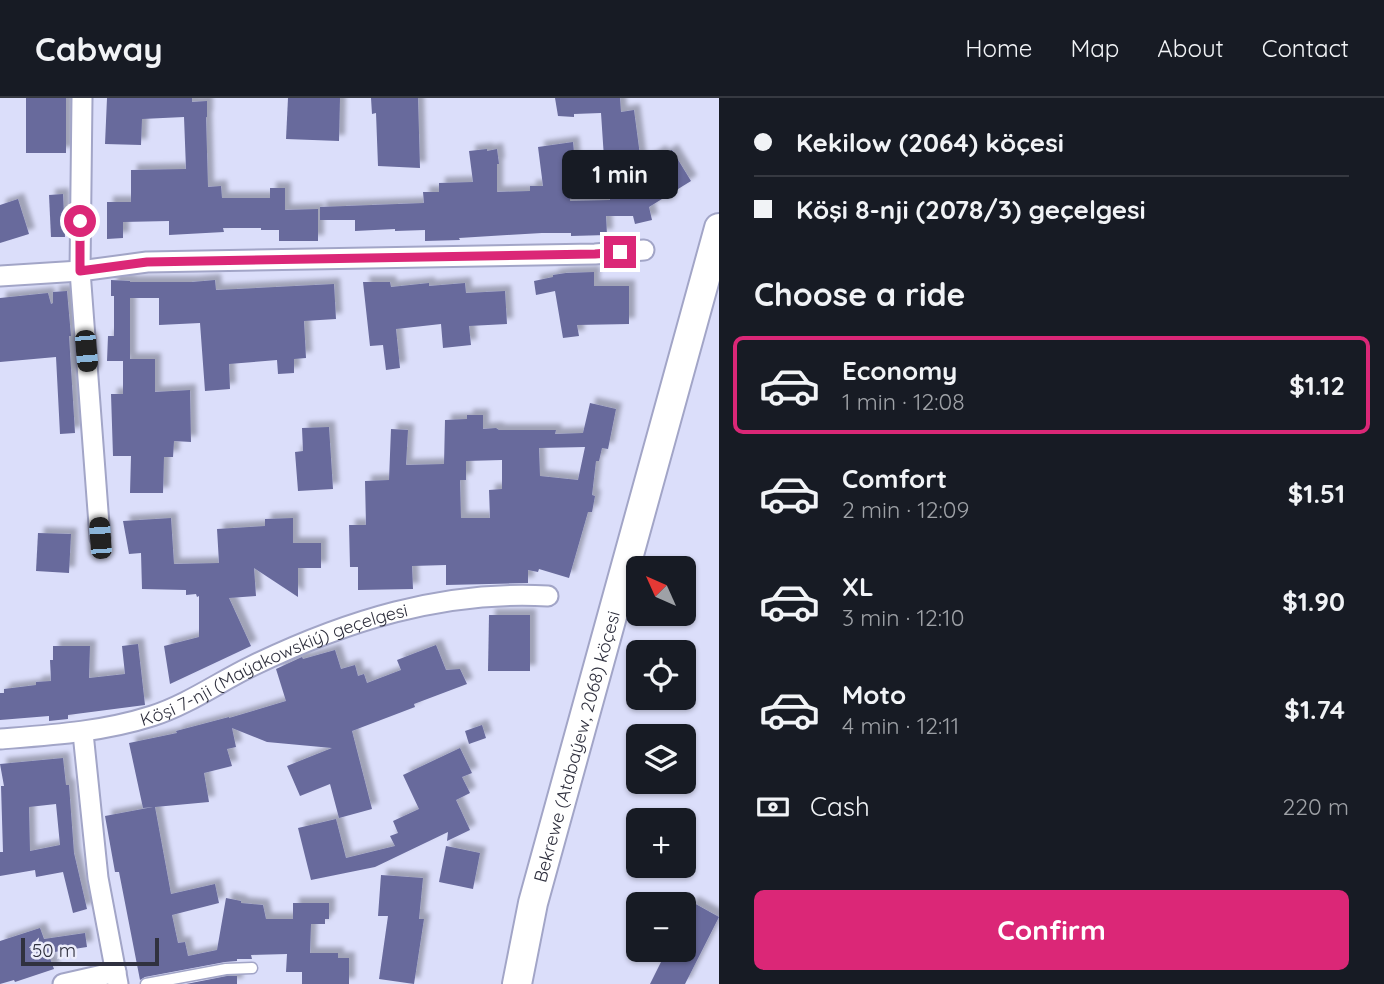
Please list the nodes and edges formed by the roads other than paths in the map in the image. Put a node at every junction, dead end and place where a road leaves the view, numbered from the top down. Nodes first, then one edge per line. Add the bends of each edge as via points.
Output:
1 (82, 98) edge
2 (719, 228) edge
3 (644, 250) dead end
4 (80, 271) junction
5 (0, 276) edge
6 (100, 538) dead end
7 (548, 596) dead end
8 (83, 733) junction
9 (0, 739) edge
10 (252, 968) dead end
11 (117, 978) edge
12 (64, 984) edge
13 (146, 984) edge
14 (517, 984) edge

1 - 4 street
2 - 14 main road, Bekrewe (Atabaýew, 2068) köçesi via 536,891
3 - 4 street via 147,262
4 - 5 street
4 - 6 street
7 - 8 street, Köşi 7-nji (Maýakowskiý) geçelgesi via 426,604 372,617 309,640 153,716
8 - 9 street, Köşi 7-nji (Maýakowskiý) geçelgesi
8 - 11 street via 98,878
10 - 13 lane
11 - 12 street

